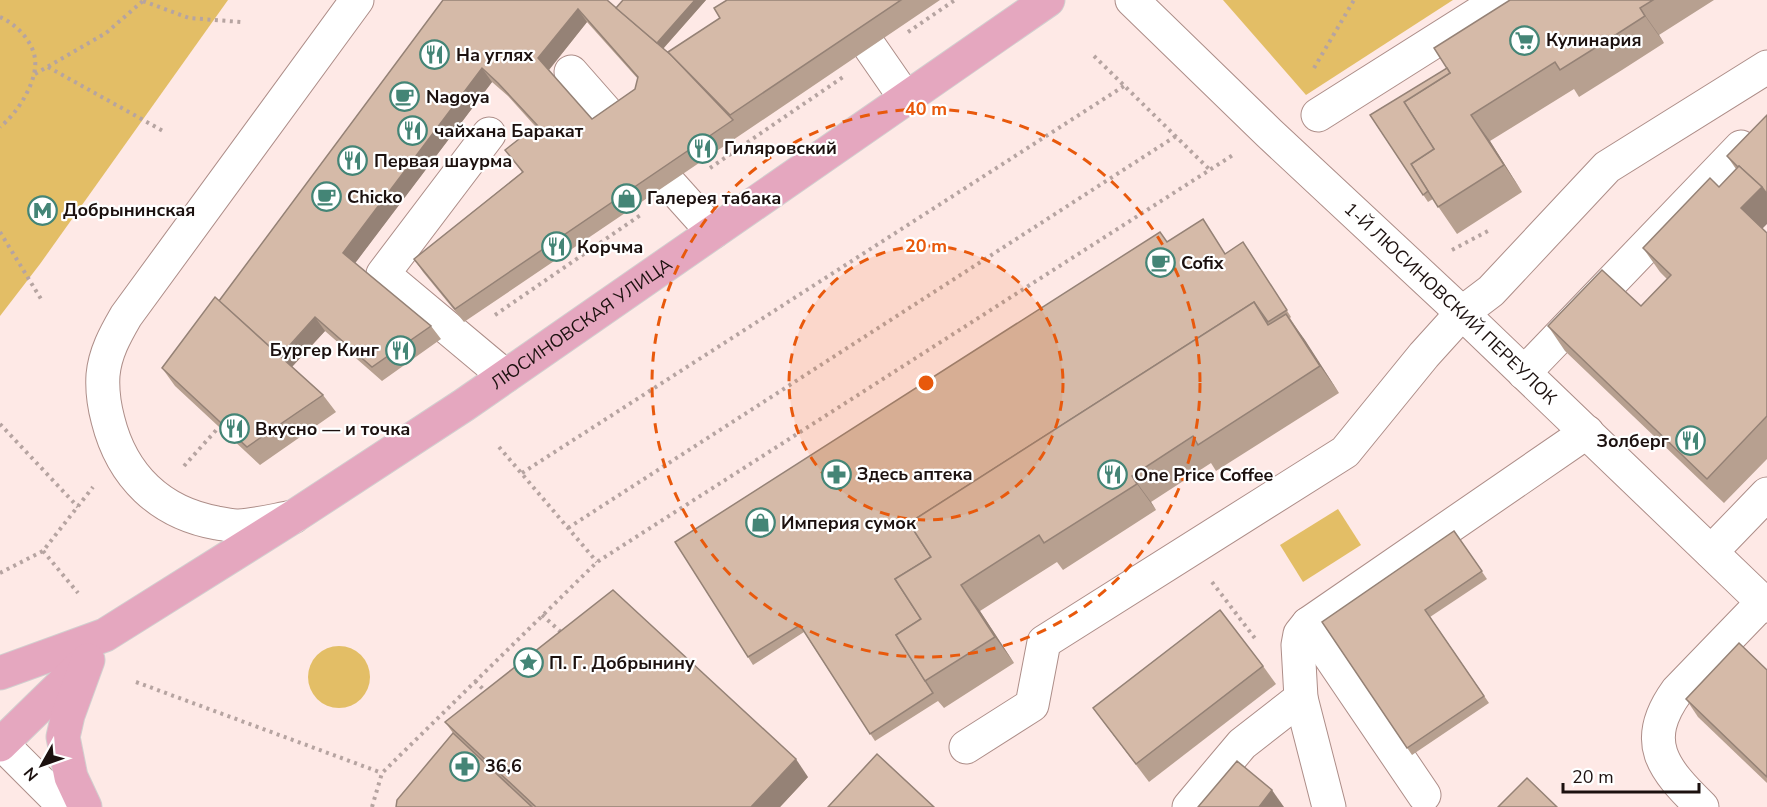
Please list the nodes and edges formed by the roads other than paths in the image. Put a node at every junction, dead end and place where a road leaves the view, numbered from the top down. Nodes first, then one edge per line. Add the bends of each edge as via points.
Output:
1 (357, 0) edge
2 (1048, 0) edge
3 (1132, 0) edge
4 (1500, 0) edge
5 (870, 47) edge
6 (1767, 67) edge
7 (572, 72) dead end
8 (906, 99) junction
9 (1318, 115) dead end
10 (615, 122) edge
11 (489, 134) dead end
12 (1741, 147) edge
13 (669, 183) edge
14 (713, 232) junction
15 (1462, 313) junction
16 (1524, 373) junction
17 (505, 376) junction
18 (1587, 432) junction
19 (1767, 494) edge
20 (293, 517) junction
21 (1711, 552) junction
22 (1765, 604) edge
23 (1308, 624) junction
24 (96, 647) junction
25 (0, 673) edge
26 (1301, 698) junction
27 (0, 744) edge
28 (966, 747) dead end
29 (1424, 795) dead end
30 (65, 807) edge
31 (85, 807) edge
32 (1190, 807) edge
33 (1329, 807) edge
34 (1702, 807) edge

1 - 20 street via 126,316 110,345 103,375 104,404 120,456 151,494 199,520 238,526
2 - 8 main road, ЛЮСИНОВСКАЯ УЛИЦА
3 - 15 street, 1-Й ЛЮСИНОВСКИЙ ПЕРЕУЛОК
4 - 9 street
5 - 8 street
6 - 15 street via 1607,167 1491,291
7 - 10 street
8 - 14 main road, ЛЮСИНОВСКАЯ УЛИЦА
11 - 17 street via 383,274
12 - 16 street
13 - 14 street
14 - 17 main road, ЛЮСИНОВСКАЯ УЛИЦА
15 - 16 street, 1-Й ЛЮСИНОВСКИЙ ПЕРЕУЛОК
15 - 28 street via 1345,452 1044,642 1032,705
16 - 18 street, 1-Й ЛЮСИНОВСКИЙ ПЕРЕУЛОК
17 - 20 main road, ЛЮСИНОВСКАЯ УЛИЦА
18 - 21 street, 1-Й ЛЮСИНОВСКИЙ ПЕРЕУЛОК
18 - 23 street
19 - 21 street
20 - 24 main road, ЛЮСИНОВСКАЯ УЛИЦА
21 - 22 street, 1-Й ЛЮСИНОВСКИЙ ПЕРЕУЛОК
22 - 34 street via 1677,691 1665,708 1659,748 1666,767
23 - 26 street via 1298,645
23 - 29 street
24 - 25 main road
24 - 27 main road
24 - 31 main road via 63,737 71,777
26 - 32 street via 1242,744
26 - 33 street
27 - 30 street

